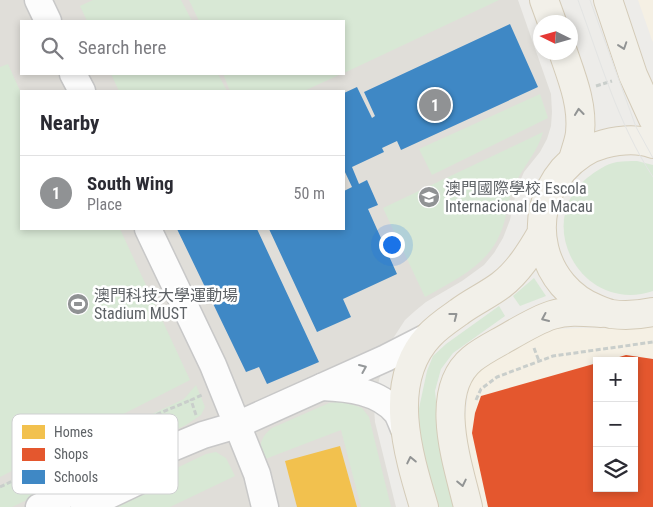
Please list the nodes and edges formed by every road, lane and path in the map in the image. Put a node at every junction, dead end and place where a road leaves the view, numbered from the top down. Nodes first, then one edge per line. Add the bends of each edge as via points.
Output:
1 (38, 0) edge
2 (544, 0) edge
3 (608, 0) edge
4 (549, 15) edge
5 (48, 20) edge
6 (566, 60) edge
7 (74, 75) edge
8 (633, 75) junction
9 (81, 90) edge
10 (576, 92) junction
11 (653, 119) edge
12 (653, 144) edge
13 (573, 160) junction
14 (148, 230) edge
15 (541, 234) junction
16 (653, 312) edge
17 (610, 314) junction
18 (429, 336) junction
19 (653, 342) edge
20 (222, 386) junction
21 (319, 387) junction
22 (191, 400) junction
23 (472, 406) dead end
24 (158, 414) edge
25 (237, 425) junction
26 (405, 431) junction
27 (203, 435) junction
28 (178, 452) edge
29 (178, 463) edge
30 (12, 481) edge
31 (0, 487) edge
32 (98, 494) edge
33 (112, 494) edge
34 (39, 507) edge
35 (84, 507) edge
36 (265, 507) edge
37 (424, 507) edge
38 (468, 507) edge

1 - 5 lane
2 - 4 main road
3 -> 8 main road
6 - 10 main road
7 - 9 lane
8 - 10 path
8 - 11 main road
13 -> 10 main road via 580,134
12 - 13 main road via 620,140 595,146
13 - 15 main road via 554,181 544,206
14 - 20 lane
15 - 17 main road via 548,262 562,286 584,304
18 -> 15 main road via 460,311 502,285 517,270
16 - 17 main road via 634,316
17 -> 38 main road via 581,311 552,315 486,350 460,373 453,389 451,429
21 -> 18 lane
18 - 26 main road via 414,356 408,376 404,402
19 - 23 path via 546,359 497,377 481,389
20 - 22 path
20 - 25 lane
21 - 25 lane
21 - 26 lane via 356,390 384,401 397,414
22 - 24 path
22 - 27 path
25 - 27 lane
25 - 29 lane via 209,448
25 - 36 lane via 257,474
37 -> 26 main road
27 - 28 lane
30 - 31 path
32 - 34 lane
33 - 35 lane

